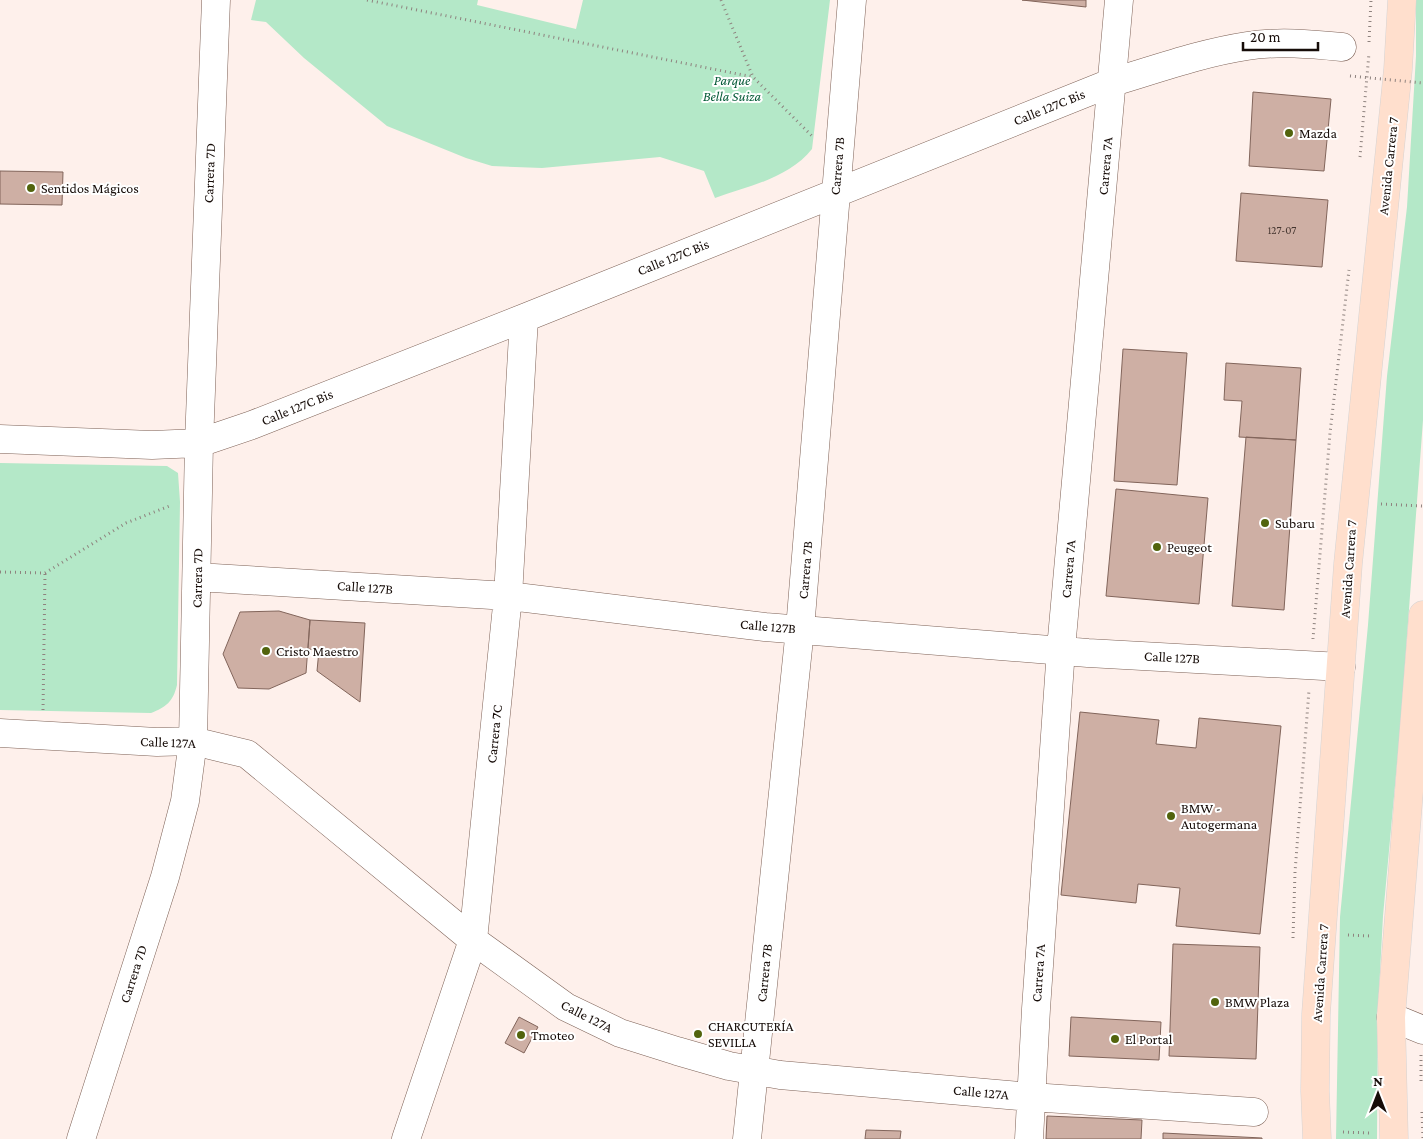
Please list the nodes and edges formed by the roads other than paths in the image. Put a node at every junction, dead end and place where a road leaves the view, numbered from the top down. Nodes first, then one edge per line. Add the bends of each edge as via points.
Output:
1 (216, 0) edge
2 (852, 0) edge
3 (1119, 0) edge
4 (1402, 0) edge
5 (1342, 47) dead end
6 (1113, 82) junction
7 (835, 193) junction
8 (524, 318) junction
9 (0, 439) edge
10 (199, 443) junction
11 (196, 577) junction
12 (508, 596) junction
13 (1423, 624) edge
14 (800, 630) junction
15 (1061, 649) junction
16 (1340, 667) junction
17 (0, 733) edge
18 (193, 740) junction
19 (473, 940) junction
20 (1391, 1017) junction
21 (1423, 1030) edge
22 (754, 1071) junction
23 (1031, 1097) junction
24 (1254, 1112) dead end
25 (1317, 1135) edge
26 (1393, 1136) edge
27 (81, 1139) edge
28 (406, 1139) edge
29 (747, 1139) edge
30 (1029, 1139) edge

1 - 10 street, Carrera 7D
2 - 7 street, Carrera 7B
3 - 6 street, Carrera 7A
4 - 16 main road, Avenida Carrera 7 via 1398,69 1352,503
5 - 6 street, Calle 127C Bis via 1307,44 1248,46
6 - 7 street, Calle 127C Bis
6 - 15 street, Carrera 7A
7 - 8 street, Calle 127C Bis
7 - 14 street, Carrera 7B
8 - 10 street, Calle 127C Bis via 261,422
8 - 12 street, Carrera 7C
9 - 10 street, Calle 127C Bis via 152,445
10 - 11 street, Carrera 7D
11 - 12 street, Calle 127B
11 - 18 street, Carrera 7D
12 - 14 street, Calle 127B
12 - 19 street, Carrera 7C
13 - 20 main road
14 - 15 street, Calle 127B
14 - 22 street, Carrera 7B
15 - 16 street, Calle 127B
15 - 23 street, Carrera 7A
16 - 25 main road, Avenida Carrera 7 via 1316,1033 1314,1091
17 - 18 street, Calle 127A via 157,742
18 - 19 street, Calle 127A via 247,754
18 - 27 street, Carrera 7D via 185,801 165,877
19 - 22 street, Calle 127A via 566,1008 620,1033
19 - 28 street, Carrera 7C
20 - 21 street
20 - 26 main road
22 - 23 street, Calle 127A
22 - 29 street, Carrera 7B
23 - 24 street, Calle 127A
23 - 30 street, Carrera 7A

